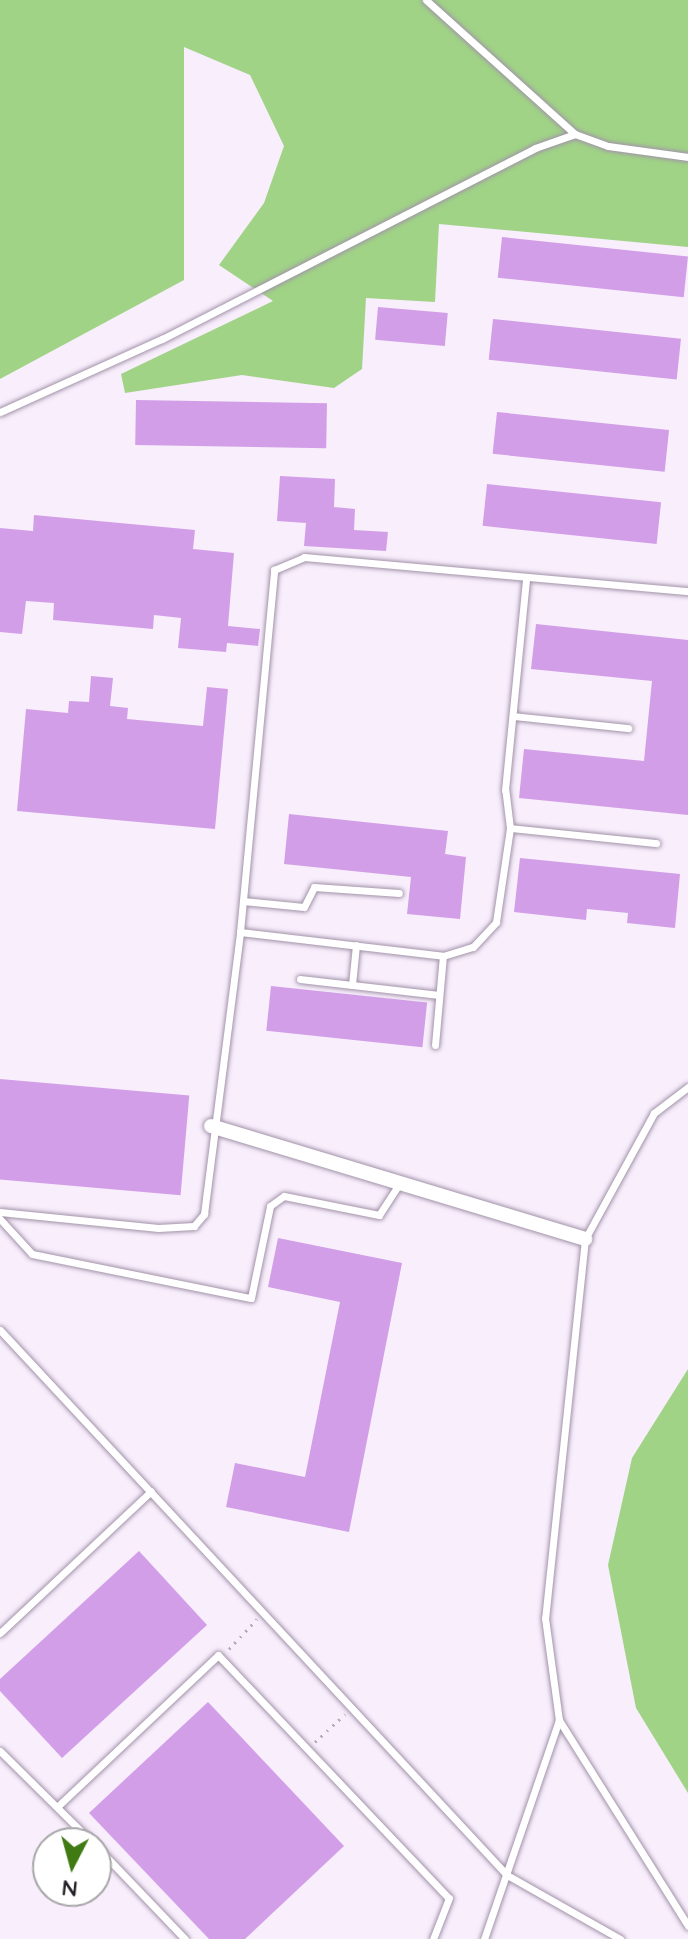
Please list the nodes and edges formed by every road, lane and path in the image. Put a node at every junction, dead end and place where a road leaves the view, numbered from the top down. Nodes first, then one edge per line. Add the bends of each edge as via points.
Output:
1 (426, 0) edge
2 (575, 134) junction
3 (688, 157) edge
4 (0, 412) edge
5 (526, 580) junction
6 (688, 591) edge
7 (513, 716) junction
8 (628, 728) dead end
9 (510, 828) junction
10 (656, 843) dead end
11 (399, 893) dead end
12 (243, 901) junction
13 (240, 932) junction
14 (356, 945) junction
15 (443, 956) junction
16 (300, 979) dead end
17 (352, 985) junction
18 (439, 995) junction
19 (435, 1045) dead end
20 (688, 1087) edge
21 (211, 1126) junction
22 (400, 1183) junction
23 (0, 1212) edge
24 (0, 1219) edge
25 (585, 1239) junction
26 (0, 1330) edge
27 (151, 1491) junction
28 (262, 1613) junction
29 (0, 1633) edge
30 (221, 1658) junction
31 (350, 1709) junction
32 (559, 1720) junction
33 (307, 1749) junction
34 (0, 1751) edge
35 (58, 1806) junction
36 (77, 1827) edge
37 (112, 1864) edge
38 (507, 1875) junction
39 (688, 1926) edge
40 (185, 1939) edge
41 (433, 1939) edge
42 (484, 1939) edge
43 (620, 1939) edge

1 - 2 lane
2 - 3 lane via 608,146
2 - 4 lane via 535,148 162,339
5 - 6 lane
5 - 7 lane
5 - 12 lane via 304,557 274,570
7 - 8 lane
7 - 9 lane via 505,790
9 - 10 lane
9 - 15 lane via 496,922 473,947
11 - 12 lane via 314,887 304,907
12 - 13 lane
13 - 14 lane
13 - 21 lane
14 - 15 lane
14 - 17 lane
15 - 18 lane
16 - 17 lane
17 - 18 lane
18 - 19 lane
20 - 25 lane via 654,1113
21 - 22 street
21 - 23 lane via 208,1196 194,1226 158,1228
22 - 24 lane via 379,1215 284,1196 270,1206 251,1298 32,1254
22 - 25 street
25 - 32 lane via 545,1618
26 - 27 lane
27 - 28 lane
27 - 29 lane
28 - 30 path
28 - 31 lane
30 - 33 lane
30 - 35 lane
31 - 33 path
31 - 38 lane
32 - 38 lane
32 - 39 lane
33 - 41 lane via 449,1898
34 - 35 lane
35 - 36 lane
37 - 40 lane
38 - 42 lane
38 - 43 lane

